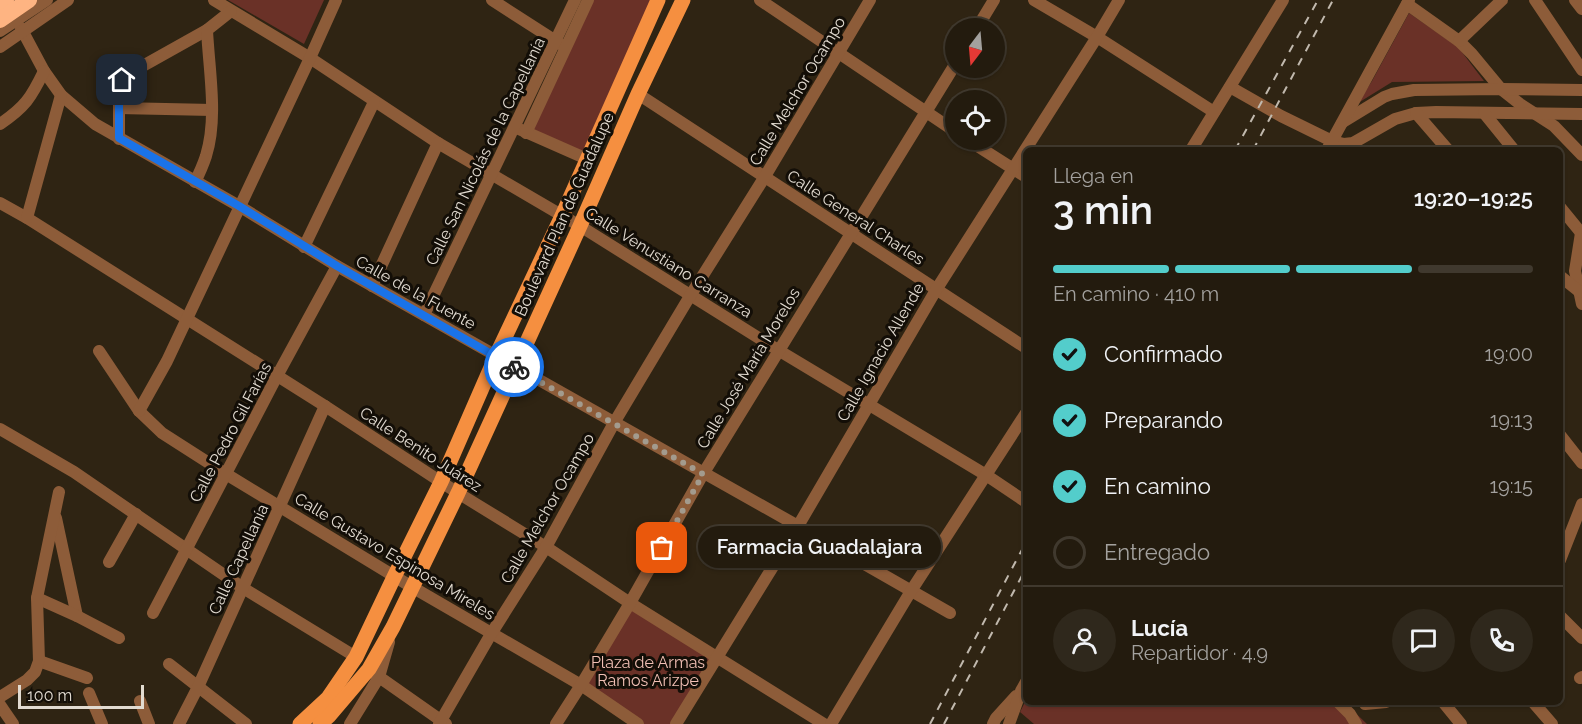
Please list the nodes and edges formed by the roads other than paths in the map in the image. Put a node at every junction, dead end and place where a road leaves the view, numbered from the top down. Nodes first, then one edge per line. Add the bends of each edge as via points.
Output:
1 (6, 0) edge
2 (29, 0) edge
3 (47, 0) edge
4 (68, 0) edge
5 (214, 0) edge
6 (336, 0) edge
7 (588, 0) edge
8 (658, 0) edge
9 (683, 0) edge
10 (760, 0) edge
11 (870, 0) edge
12 (994, 0) edge
13 (1034, 0) edge
14 (1119, 0) edge
15 (1283, 0) edge
16 (1502, 0) edge
17 (1535, 0) edge
18 (1575, 0) edge
19 (497, 2) edge
20 (1408, 2) edge
21 (0, 4) edge
22 (577, 6) edge
23 (1582, 9) edge
24 (231, 11) junction
25 (983, 18) edge
26 (0, 20) edge
27 (22, 30) junction
28 (207, 30) junction
29 (0, 32) edge
30 (1097, 37) junction
31 (1459, 41) junction
32 (560, 44) junction
33 (0, 46) edge
34 (838, 53) junction
35 (310, 58) junction
36 (1582, 70) edge
37 (44, 71) junction
38 (947, 78) edge
39 (1230, 87) junction
40 (1501, 89) junction
41 (1582, 90) edge
42 (638, 94) junction
43 (61, 95) junction
44 (374, 102) junction
45 (119, 108) junction
46 (212, 110) junction
47 (925, 112) junction
48 (1214, 112) junction
49 (1416, 113) junction
50 (1484, 113) junction
51 (1536, 113) junction
52 (1582, 114) edge
53 (1343, 122) junction
54 (0, 124) edge
55 (945, 125) edge
56 (521, 130) junction
57 (119, 138) junction
58 (438, 143) junction
59 (1331, 146) edge
60 (1027, 147) edge
61 (1193, 147) edge
62 (1445, 147) edge
63 (1512, 147) edge
64 (984, 150) edge
65 (1023, 153) edge
66 (1581, 153) edge
67 (587, 159) junction
68 (1013, 169) junction
69 (491, 173) junction
70 (1023, 175) edge
71 (765, 178) junction
72 (195, 182) junction
73 (0, 203) edge
74 (239, 206) junction
75 (1563, 211) edge
76 (562, 216) junction
77 (27, 218) junction
78 (580, 226) junction
79 (851, 233) junction
80 (1582, 234) edge
81 (304, 247) junction
82 (337, 266) junction
83 (1563, 279) edge
84 (372, 286) junction
85 (936, 290) junction
86 (690, 296) junction
87 (1581, 298) edge
88 (424, 315) junction
89 (186, 319) junction
90 (1023, 346) edge
91 (778, 350) junction
92 (99, 351) dead end
93 (496, 356) junction
94 (514, 367) junction
95 (277, 376) junction
96 (868, 405) junction
97 (325, 406) junction
98 (139, 411) junction
99 (1023, 417) edge
100 (614, 423) junction
101 (0, 429) edge
102 (1563, 439) edge
103 (1582, 463) edge
104 (226, 474) junction
105 (703, 474) junction
106 (986, 475) junction
107 (441, 482) junction
108 (59, 492) dead end
109 (458, 493) junction
110 (1023, 499) edge
111 (1582, 504) edge
112 (281, 507) junction
113 (55, 511) junction
114 (136, 514) junction
115 (798, 526) junction
116 (546, 547) junction
117 (187, 548) junction
118 (1563, 552) edge
119 (109, 562) dead end
120 (394, 575) junction
121 (412, 587) junction
122 (243, 588) junction
123 (912, 591) junction
124 (38, 598) junction
125 (630, 603) junction
126 (153, 613) dead end
127 (950, 613) dead end
128 (78, 616) junction
129 (1563, 619) edge
130 (492, 634) junction
131 (119, 638) dead end
132 (1582, 638) edge
133 (356, 657) junction
134 (717, 657) junction
135 (39, 661) junction
136 (169, 664) dead end
137 (374, 673) junction
138 (87, 678) dead end
139 (581, 685) junction
140 (1023, 686) edge
141 (198, 687) junction
142 (89, 693) dead end
143 (0, 697) edge
144 (140, 701) dead end
145 (0, 705) edge
146 (1341, 705) edge
147 (1364, 705) edge
148 (1445, 705) edge
149 (1536, 705) edge
150 (1353, 719) edge
151 (442, 723) edge
152 (13, 724) edge
153 (102, 724) edge
154 (149, 724) edge
155 (179, 724) edge
156 (246, 724) edge
157 (300, 724) edge
158 (320, 724) edge
159 (350, 724) edge
160 (556, 724) edge
161 (638, 724) edge
162 (676, 724) edge
163 (824, 724) edge
164 (831, 724) edge
165 (993, 724) edge
166 (1009, 724) edge
167 (1461, 724) edge
168 (1552, 724) edge

1 - 21 highway
2 - 26 highway
3 - 29 street
4 - 27 street
5 - 24 street, Calle Venustiano Carranza
6 - 35 street
7 - 22 street, Calle San Nicolás de la Capellanía
8 - 67 main road, Boulevard Plan de Guadalupe
9 - 42 main road, Boulevard Plan de Guadalupe
10 - 34 street
11 - 34 street, Calle Melchor Ocampo
12 - 25 street
13 - 30 street
14 - 30 street, Calle Ignacio Allende
15 - 39 street
16 - 31 street
17 - 36 street
18 - 23 street
19 - 32 street
20 - 31 street
20 - 53 street
22 - 32 street, Calle San Nicolás de la Capellanía
24 - 28 street
24 - 35 street, Calle Venustiano Carranza
27 - 33 street
27 - 37 street, Calle de la Fuente
28 - 45 street via 126,77 120,83
28 - 46 street
30 - 48 street
30 - 60 street, Calle Ignacio Allende
31 - 40 street
32 - 56 street, Calle San Nicolás de la Capellanía
34 - 47 street
34 - 71 street, Calle Melchor Ocampo
35 - 44 street, Calle Venustiano Carranza
35 - 74 street
37 - 43 street, Calle de la Fuente
37 - 54 street via 32,96
38 - 47 street, Calle José María Morelos
39 - 48 street
39 - 59 street
40 - 41 street
40 - 51 street
40 - 53 street via 1427,89 1392,94
42 - 71 street, Calle General Charles
42 - 78 main road, Boulevard Plan de Guadalupe
43 - 57 street, Calle de la Fuente via 95,124
43 - 77 street
44 - 58 street, Calle Venustiano Carranza
44 - 81 street
45 - 46 street
45 - 57 street
46 - 72 street via 206,155
47 - 55 street
47 - 79 street, Calle José María Morelos
48 - 61 street
49 - 50 street
49 - 59 street via 1395,119 1353,143
49 - 62 street
50 - 51 street
50 - 63 street
51 - 52 street
51 - 66 street
53 - 59 street
56 - 67 street
56 - 69 street, Calle San Nicolás de la Capellanía
57 - 72 street, Calle de la Fuente
58 - 69 street, Calle Venustiano Carranza
58 - 84 street
64 - 68 street
65 - 68 street, Calle Ignacio Allende
67 - 76 main road, Boulevard Plan de Guadalupe
68 - 70 street
68 - 85 street, Calle Ignacio Allende
69 - 76 street, Calle Venustiano Carranza
69 - 88 street, Calle San Nicolás de la Capellanía
71 - 79 street, Calle General Charles
71 - 86 street, Calle Melchor Ocampo
72 - 74 street, Calle de la Fuente
73 - 77 street, Calle Benito Juárez
74 - 81 street, Calle de la Fuente
74 - 89 street
75 - 80 street
76 - 78 street, Calle Venustiano Carranza
76 - 93 main road, Boulevard Plan de Guadalupe
77 - 89 street, Calle Benito Juárez
78 - 86 street, Calle Venustiano Carranza
78 - 94 main road, Boulevard Plan de Guadalupe
79 - 85 street, Calle General Charles
79 - 91 street, Calle José María Morelos
80 - 87 street via 1575,271
81 - 82 street, Calle de la Fuente
82 - 84 street, Calle de la Fuente
82 - 95 street, Calle Pedro Gil Farías
83 - 87 street
84 - 88 street, Calle de la Fuente
85 - 90 street, Calle General Charles
85 - 96 street, Calle Ignacio Allende
86 - 91 street, Calle Venustiano Carranza
86 - 100 street, Calle Melchor Ocampo
88 - 93 street, Calle de la Fuente
89 - 95 street, Calle Benito Juárez
89 - 98 street
91 - 96 street, Calle Venustiano Carranza
91 - 105 street, Calle José María Morelos
92 - 98 street, Calle Gustavo Espinosa Mireles
93 - 94 street, Calle de la Fuente
93 - 107 main road, Boulevard Plan de Guadalupe
94 - 100 street, Calle de la Fuente
94 - 109 main road, Boulevard Plan de Guadalupe
95 - 97 street, Calle Benito Juárez
95 - 104 street, Calle Pedro Gil Farías
96 - 106 street, Calle Venustiano Carranza
96 - 115 street, Calle Ignacio Allende
97 - 107 street, Calle Benito Juárez
97 - 112 street, Calle Capellanía
98 - 104 street, Calle Gustavo Espinosa Mireles via 162,433
99 - 106 street
100 - 105 street, Calle de la Fuente
100 - 116 street, Calle Melchor Ocampo
101 - 114 street
102 - 103 street
104 - 112 street, Calle Gustavo Espinosa Mireles
104 - 117 street, Calle Pedro Gil Farías
105 - 115 street, Calle de la Fuente
105 - 125 street, Calle José María Morelos
106 - 110 street, Calle Venustiano Carranza
106 - 123 street
107 - 109 street, Calle Benito Juárez
107 - 120 main road, Boulevard Plan de Guadalupe
108 - 113 street
109 - 116 street, Calle Benito Juárez
109 - 121 main road, Boulevard Plan de Guadalupe
111 - 118 street
112 - 120 street, Calle Gustavo Espinosa Mireles
112 - 122 street, Calle Capellanía
113 - 124 street
113 - 128 street
114 - 117 street
114 - 119 street
115 - 123 street, Calle de la Fuente
115 - 134 street, Calle Ignacio Allende
116 - 125 street, Calle Benito Juárez
116 - 130 street, Calle Melchor Ocampo
117 - 122 street
117 - 126 street, Calle Pedro Gil Farías
120 - 121 street, Calle Gustavo Espinosa Mireles
120 - 133 main road, Boulevard Plan de Guadalupe
121 - 130 street, Calle Gustavo Espinosa Mireles
121 - 137 main road, Boulevard Plan de Guadalupe
122 - 133 street
122 - 141 street, Calle Capellanía
123 - 127 street, Calle de la Fuente
123 - 164 street
124 - 128 street
124 - 135 street
125 - 134 street, Calle Benito Juárez
125 - 139 street, Calle José María Morelos
128 - 131 street
129 - 132 street
130 - 139 street, Calle Gustavo Espinosa Mireles
130 - 151 street, Calle Melchor Ocampo
133 - 157 main road, Boulevard Plan de Guadalupe via 328,698
134 - 162 street, Calle Ignacio Allende
134 - 163 street, Calle Benito Juárez
135 - 138 street
135 - 143 street via 27,680
136 - 141 street
137 - 151 street
137 - 158 main road, Boulevard Plan de Guadalupe
137 - 159 street
139 - 160 street, Calle José María Morelos
139 - 161 street, Calle Gustavo Espinosa Mireles
140 - 165 street
140 - 166 street
141 - 155 street, Calle Capellanía
141 - 156 street
142 - 153 street
144 - 154 street
145 - 152 street
146 - 150 street
147 - 150 street
148 - 167 street
149 - 168 street

